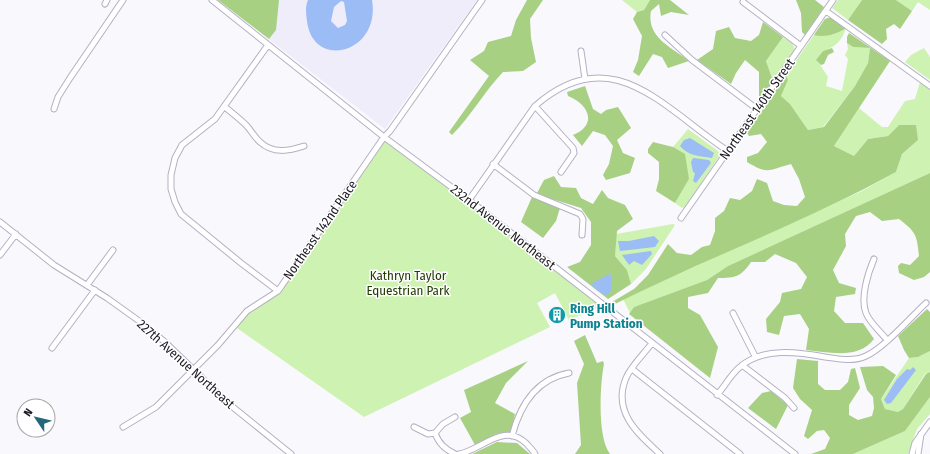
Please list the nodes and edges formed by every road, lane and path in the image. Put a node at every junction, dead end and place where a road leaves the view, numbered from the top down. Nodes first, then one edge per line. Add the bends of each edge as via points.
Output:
1 (123, 0) edge
2 (212, 0) edge
3 (482, 0) edge
4 (833, 0) edge
5 (743, 2) dead end
6 (826, 10) junction
7 (665, 36) dead end
8 (268, 45) junction
9 (801, 46) junction
10 (581, 51) dead end
11 (585, 79) junction
12 (930, 86) edge
13 (535, 106) junction
14 (225, 107) junction
15 (54, 109) dead end
16 (757, 109) junction
17 (384, 137) junction
18 (304, 146) dead end
19 (728, 151) junction
20 (493, 164) junction
21 (561, 172) dead end
22 (469, 200) junction
23 (681, 218) dead end
24 (0, 222) edge
25 (16, 234) junction
26 (582, 235) dead end
27 (113, 250) dead end
28 (0, 255) edge
29 (874, 259) dead end
30 (87, 285) junction
31 (95, 290) junction
32 (278, 291) junction
33 (926, 303) dead end
34 (733, 312) dead end
35 (887, 340) junction
36 (652, 343) junction
37 (52, 348) dead end
38 (755, 356) junction
39 (742, 365) junction
40 (632, 369) junction
41 (194, 370) junction
42 (569, 373) dead end
43 (718, 395) junction
44 (794, 408) dead end
45 (455, 417) dead end
46 (930, 422) edge
47 (123, 427) dead end
48 (414, 427) dead end
49 (922, 433) junction
50 (435, 434) junction
51 (512, 436) junction
52 (291, 454) edge
53 (455, 454) edge
54 (459, 454) edge
55 (535, 454) edge
56 (660, 454) edge
57 (740, 454) edge
58 (795, 454) edge
59 (912, 454) edge
60 (918, 454) edge

1 - 15 street via 62,90
2 - 8 street, 232nd Avenue Northeast
3 - 17 street, Northeast 142nd Place
4 - 6 street, Northeast 140th Street
5 - 9 street
6 - 9 street, Northeast 140th Street
6 - 12 street
7 - 16 street via 692,60
8 - 14 street
8 - 17 street, 232nd Avenue Northeast
9 - 16 street, Northeast 140th Street
10 - 11 street
11 - 13 street via 565,86
11 - 19 street via 614,79 648,92
13 - 20 street
13 - 21 street via 573,148 574,153
14 - 18 street via 269,148 281,151
14 - 32 street via 207,127 182,145 175,158 171,189 181,214 191,224
16 - 19 street, Northeast 140th Street
17 - 22 street, 232nd Avenue Northeast
17 - 32 street, Northeast 142nd Place
19 - 23 street, Northeast 140th Street
20 - 22 street
20 - 26 street via 534,196 580,214 583,219
22 - 36 street, 232nd Avenue Northeast
24 - 25 street, 227th Avenue Northeast
25 - 28 street
25 - 30 street, 227th Avenue Northeast via 54,265
27 - 30 street
29 - 35 street via 867,273 864,291 866,313
30 - 31 street, 227th Avenue Northeast
31 - 37 street
31 - 41 street, 227th Avenue Northeast via 142,323
32 - 41 street, Northeast 142nd Place via 247,311
33 - 35 street
34 - 38 street
35 - 38 street via 866,356 845,360 810,354 780,353
36 - 40 street
36 - 43 street, 232nd Avenue Northeast
38 - 39 street
39 - 43 street
39 - 44 street
40 - 56 street via 626,378 622,394 624,411 638,434
40 - 57 street
41 - 47 street, Northeast 142nd Place via 156,407
41 - 52 street, 227th Avenue Northeast via 229,404
42 - 51 street via 558,375 543,383 527,399 517,418
43 - 58 street, 232nd Avenue Northeast
45 - 50 street via 443,424
46 - 49 street
48 - 50 street via 428,434
49 - 59 street via 914,443
49 - 60 street
50 - 53 street via 445,449
51 - 54 street via 489,440 469,452
51 - 55 street via 522,439

